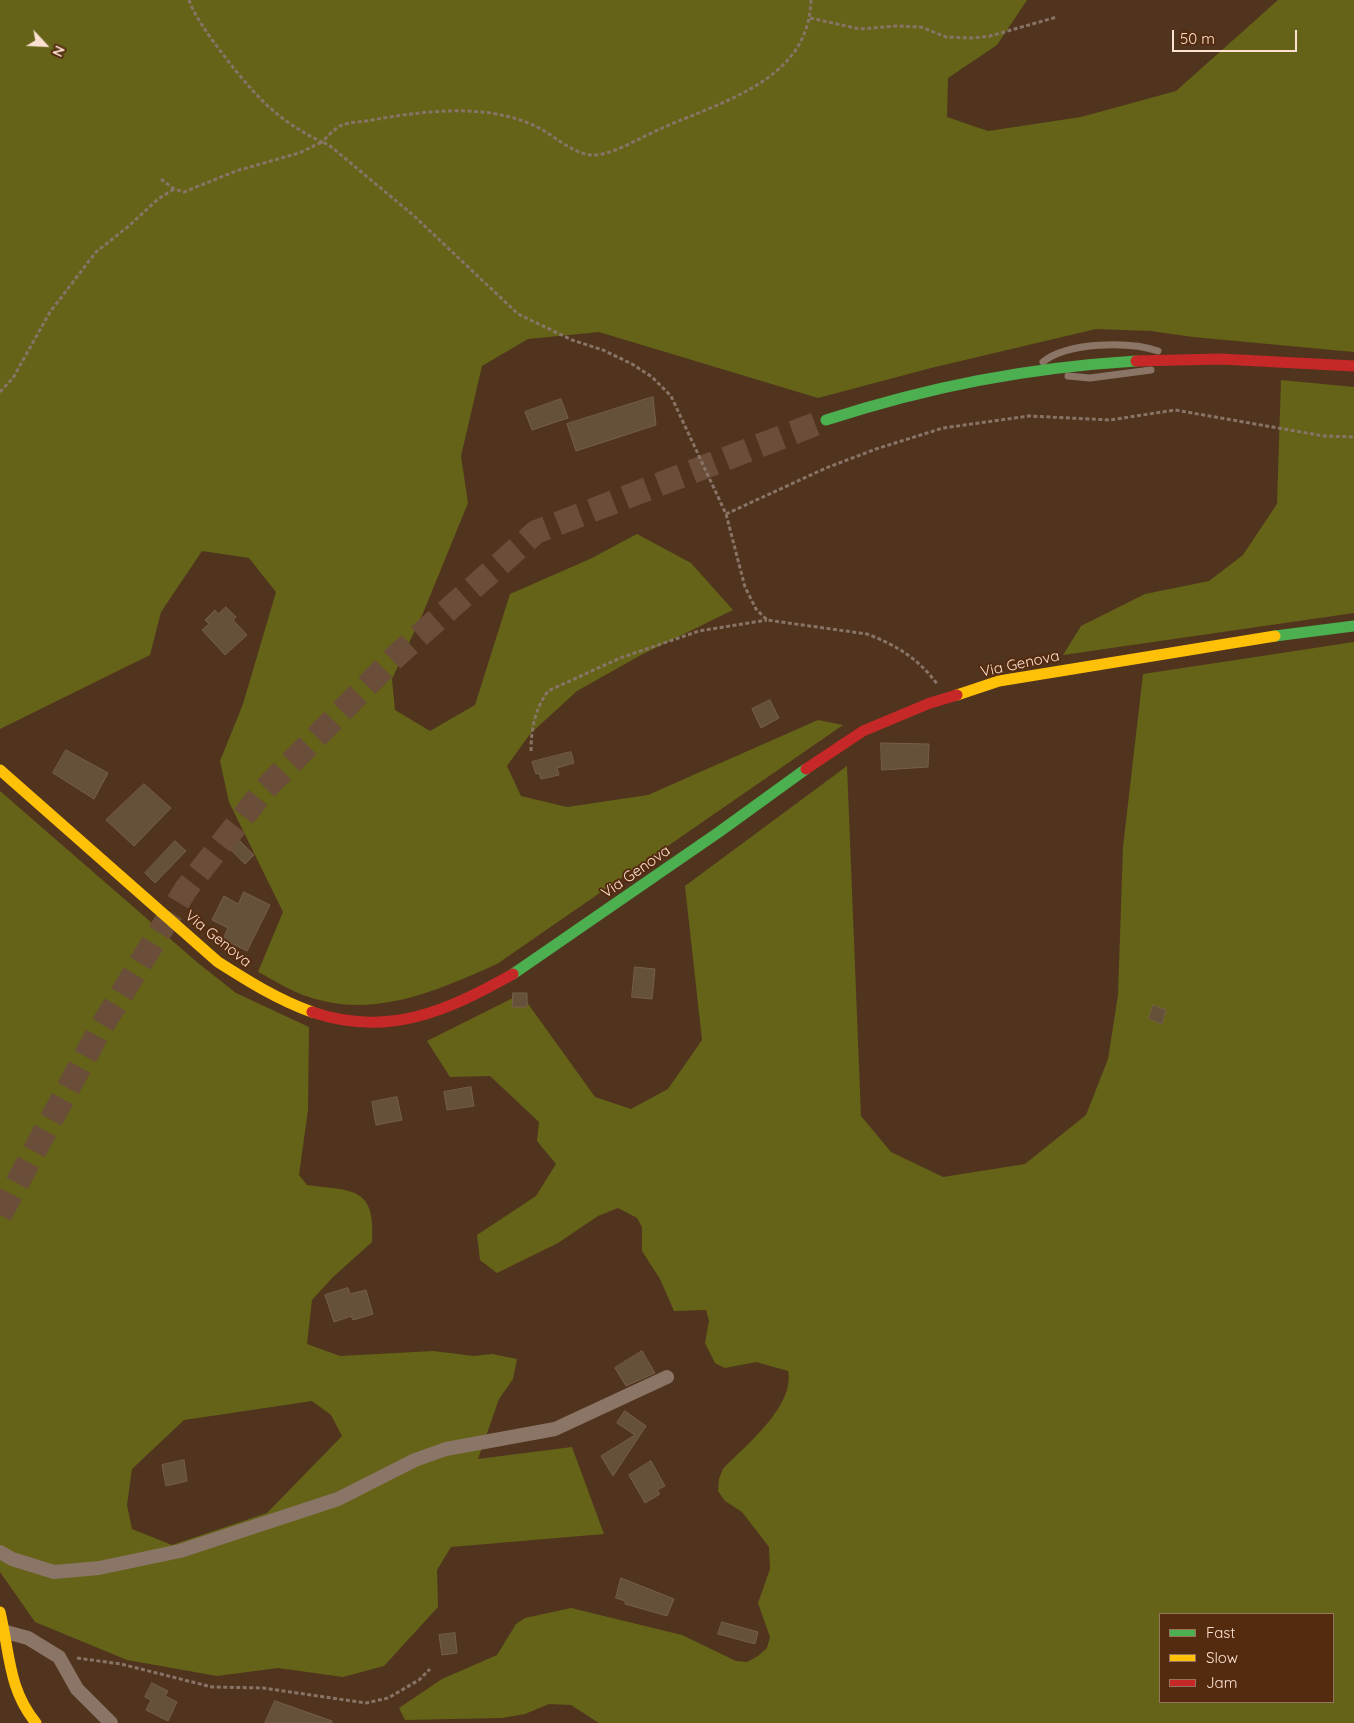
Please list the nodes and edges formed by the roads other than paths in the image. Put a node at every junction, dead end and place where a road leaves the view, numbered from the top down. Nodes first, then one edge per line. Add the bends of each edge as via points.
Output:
1 (1354, 366) edge
2 (826, 420) tunnel mouth
3 (1354, 626) edge
4 (0, 770) edge
5 (667, 1378) dead end
6 (0, 1552) edge
7 (0, 1612) edge
8 (6, 1632) junction
9 (36, 1723) edge
10 (110, 1723) edge

1 - 2 main road via 1236,357 1095,362 922,391
3 - 4 main road, Via Genova via 1284,634 999,681 863,731 514,974 479,995 438,1012 399,1022 362,1024 325,1018 248,983 218,962
5 - 6 street via 555,1429 446,1449 415,1460 338,1498 180,1551 99,1568 54,1572
7 - 8 main road
8 - 9 main road via 12,1685 18,1700
8 - 10 street via 28,1638 59,1657 77,1689

